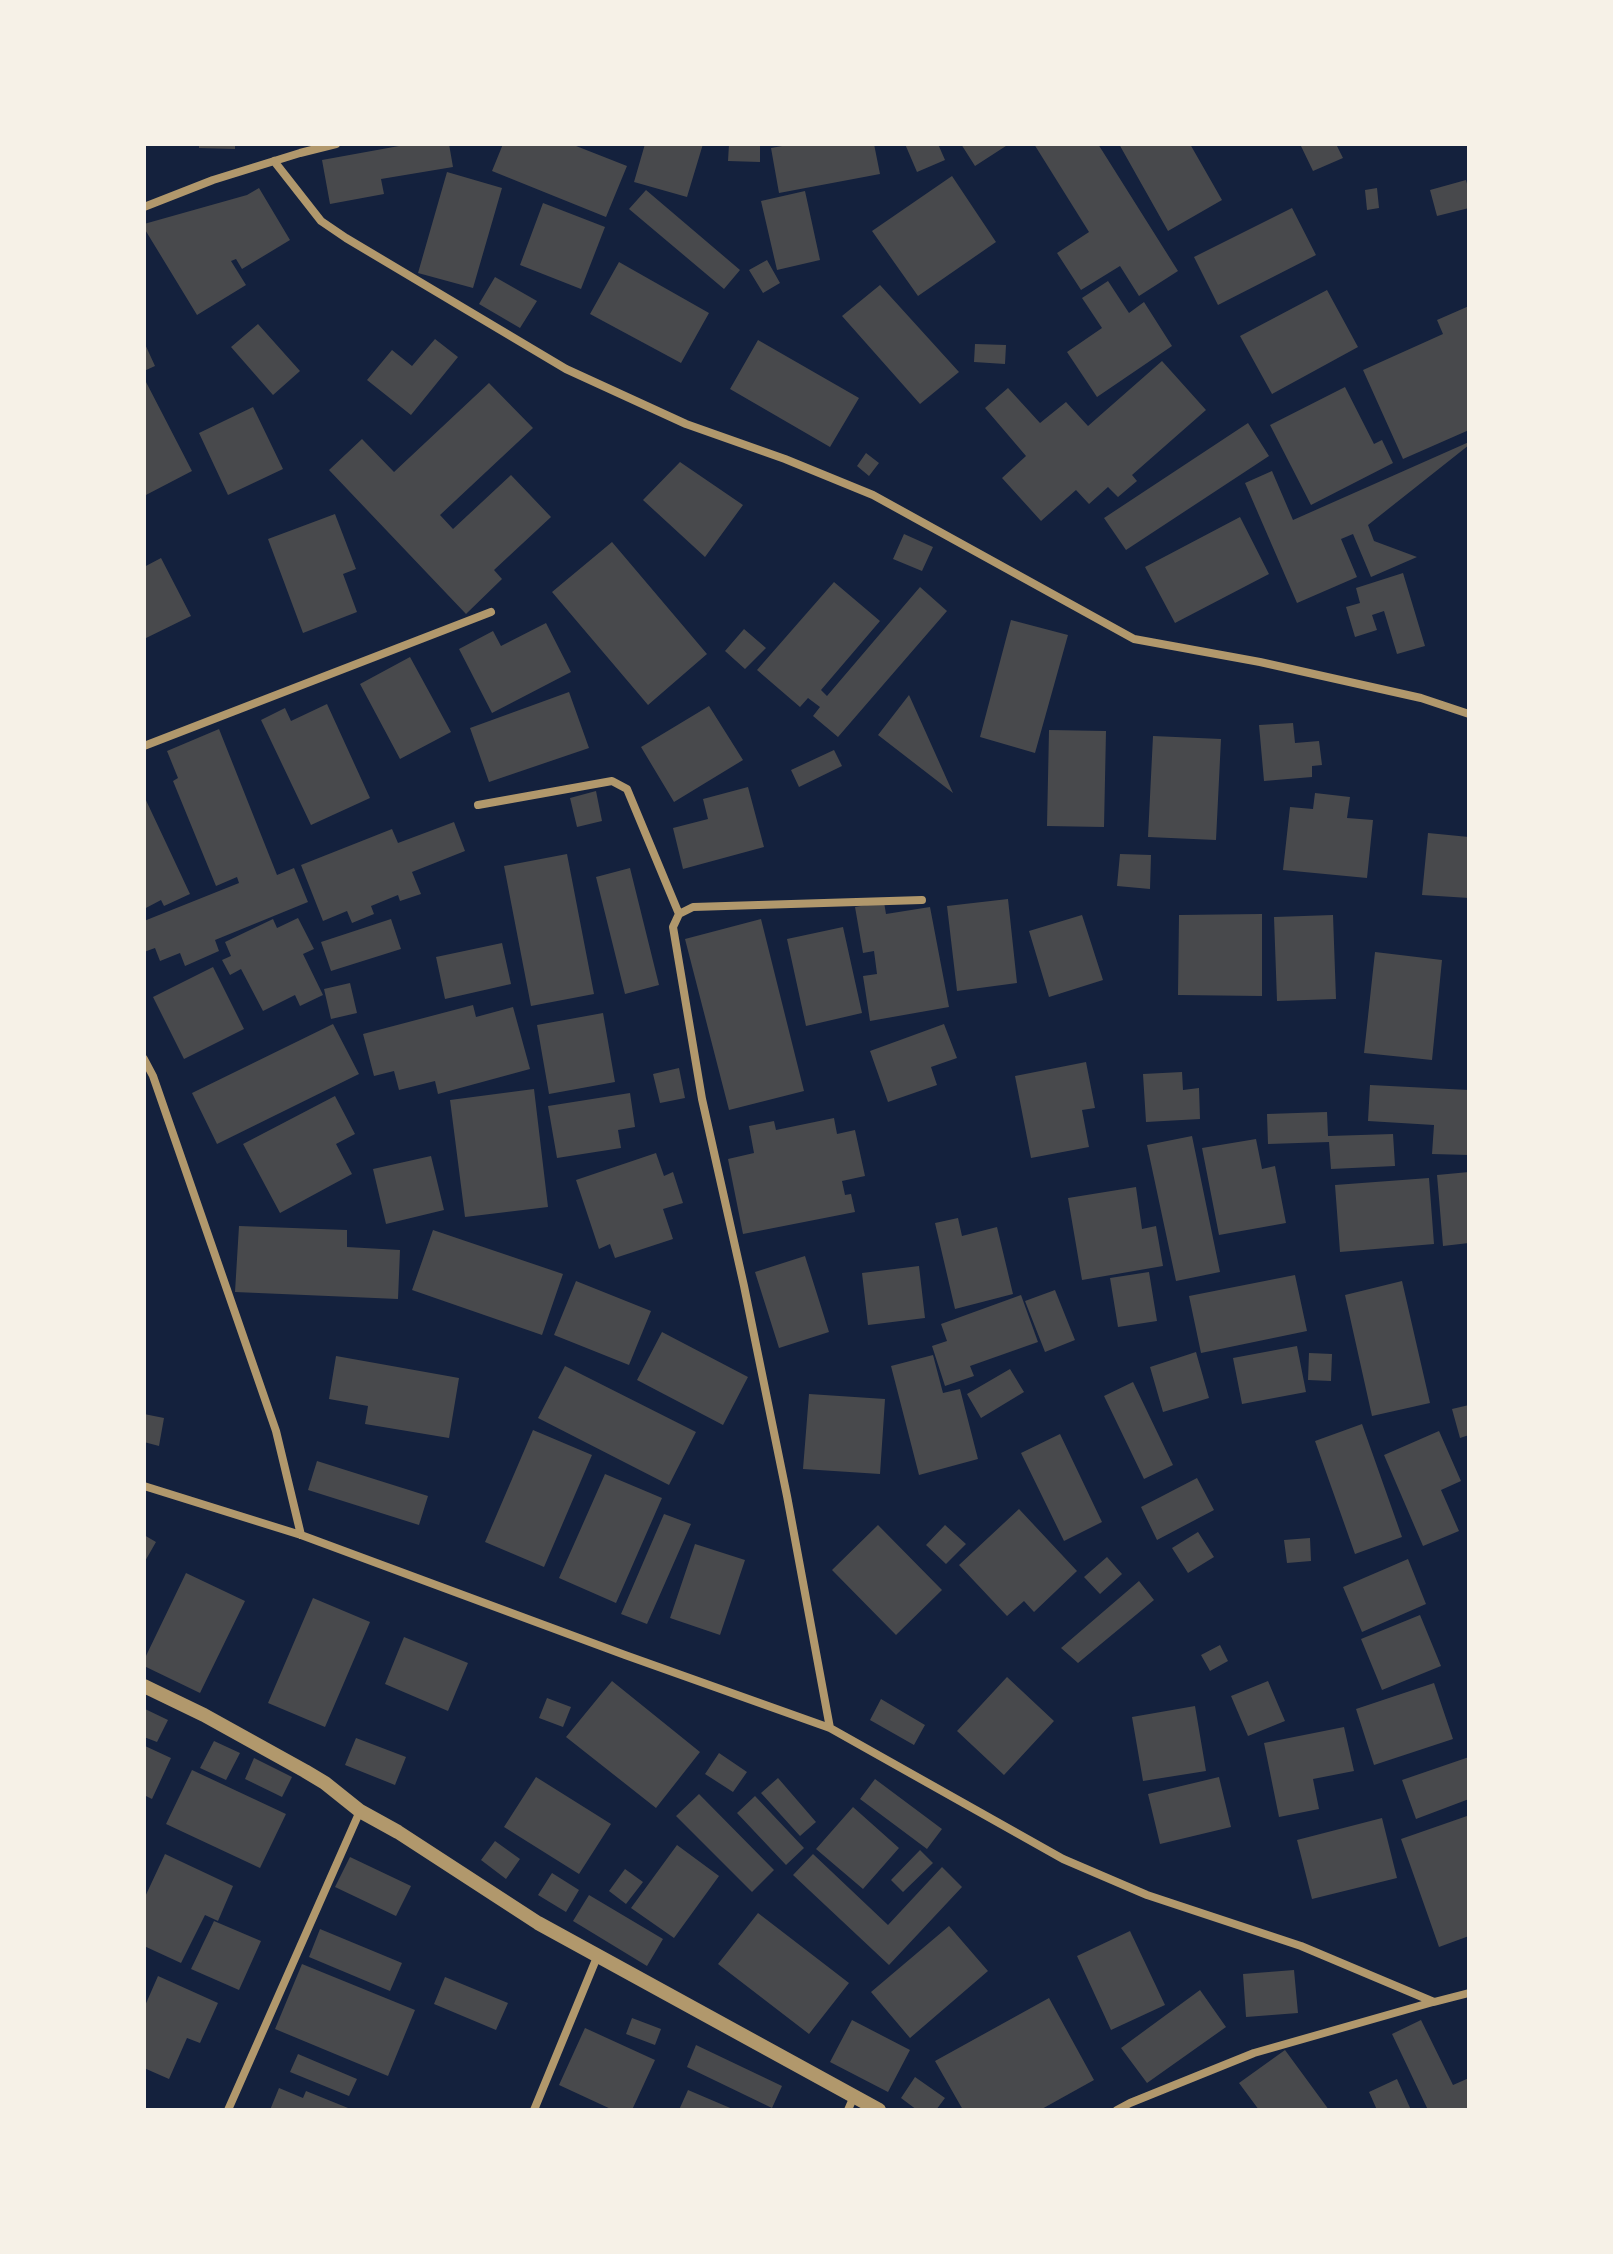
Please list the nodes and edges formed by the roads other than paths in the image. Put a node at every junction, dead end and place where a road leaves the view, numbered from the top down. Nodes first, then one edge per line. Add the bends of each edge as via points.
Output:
1 (336, 144) edge
2 (274, 161) junction
3 (144, 207) edge
4 (491, 612) dead end
5 (1469, 714) edge
6 (144, 746) edge
7 (478, 805) dead end
8 (922, 900) dead end
9 (679, 914) junction
10 (144, 1059) edge
11 (144, 1486) edge
12 (301, 1535) junction
13 (144, 1686) edge
14 (830, 1728) junction
15 (360, 1811) junction
16 (597, 1957) junction
17 (1469, 1993) edge
18 (1434, 2002) junction
19 (851, 2103) edge
20 (228, 2110) edge
21 (534, 2110) edge
22 (879, 2110) edge
23 (1117, 2110) edge

1 - 2 street
2 - 3 street
2 - 5 street via 321,221 566,369 686,424 873,495 1134,639 1421,698
4 - 6 street
7 - 9 street via 612,781 627,789
8 - 9 street via 693,907
9 - 14 street via 673,927 702,1099 781,1466
10 - 12 street via 276,1431
11 - 12 street
12 - 14 street
13 - 15 street via 275,1753
14 - 18 street via 1063,1859 1147,1895 1301,1946
15 - 16 street
15 - 20 street
16 - 19 street
16 - 21 street
17 - 18 street
18 - 23 street via 1254,2053
19 - 22 street

